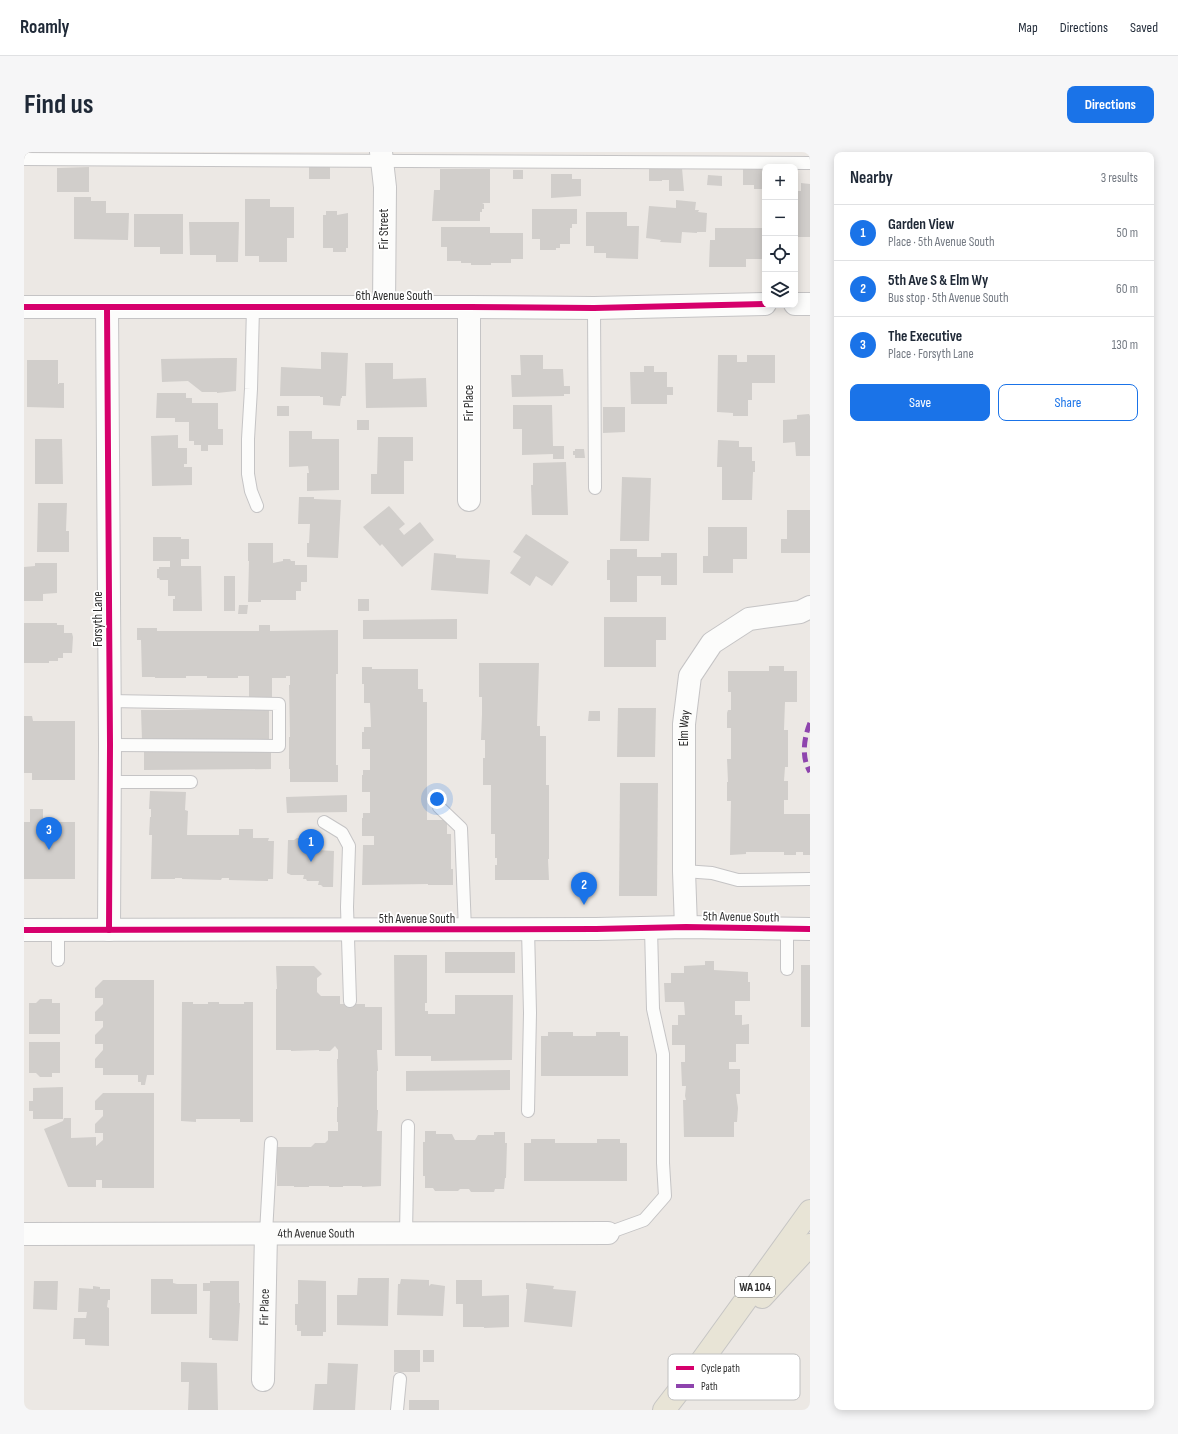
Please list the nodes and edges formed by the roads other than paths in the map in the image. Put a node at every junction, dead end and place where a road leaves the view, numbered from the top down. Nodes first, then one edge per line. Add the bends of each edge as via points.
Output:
1 (382, 157) edge
2 (24, 159) edge
3 (810, 163) edge
4 (762, 304) edge
5 (798, 304) edge
6 (810, 304) edge
7 (24, 307) edge
8 (253, 307) junction
9 (384, 307) junction
10 (469, 307) junction
11 (106, 308) junction
12 (594, 308) junction
13 (595, 488) dead end
14 (469, 500) dead end
15 (256, 506) dead end
16 (810, 607) edge
17 (109, 701) junction
18 (110, 745) junction
19 (109, 782) junction
20 (191, 782) dead end
21 (439, 807) dead end
22 (324, 822) dead end
23 (684, 871) junction
24 (810, 879) edge
25 (686, 927) junction
26 (650, 928) junction
27 (787, 928) junction
28 (810, 928) edge
29 (528, 929) junction
30 (24, 930) edge
31 (58, 930) junction
32 (109, 930) junction
33 (347, 930) junction
34 (465, 930) junction
35 (58, 960) dead end
36 (787, 969) dead end
37 (350, 1001) dead end
38 (528, 1111) dead end
39 (408, 1126) dead end
40 (271, 1144) dead end
41 (810, 1211) edge
42 (266, 1233) junction
43 (406, 1233) junction
44 (608, 1233) joint
45 (24, 1234) edge
46 (810, 1246) edge
47 (707, 1354) edge
48 (709, 1354) edge
49 (400, 1379) dead end
50 (263, 1380) dead end
51 (672, 1400) edge
52 (397, 1410) edge
53 (664, 1410) edge

1 - 2 lane
1 - 3 lane
1 - 9 street, Fir Street via 385,187
4 - 12 street, 6th Avenue South
5 - 6 street
7 - 11 street, 6th Avenue South
8 - 9 street, 6th Avenue South
8 - 11 street, 6th Avenue South
8 - 15 lane via 248,474
9 - 10 street, 6th Avenue South
10 - 12 street, 6th Avenue South
10 - 14 street, Fir Place
11 - 17 street, Forsyth Lane
12 - 13 lane
16 - 23 street, Elm Way via 800,612 749,620 712,642 690,676 684,724
17 - 18 street, Forsyth Lane
17 - 18 lane via 279,704 279,746
18 - 19 street, Forsyth Lane
19 - 20 lane
19 - 32 street, Forsyth Lane
21 - 34 lane via 460,828
22 - 33 lane via 342,833 349,846
23 - 24 lane via 712,873 738,880
23 - 25 street, Elm Way
25 - 26 street, 5th Avenue South
25 - 27 street, 5th Avenue South
26 - 29 street, 5th Avenue South
26 - 44 lane via 653,1009 663,1054 665,1196 644,1220
27 - 28 street, 5th Avenue South
27 - 36 lane
29 - 34 street, 5th Avenue South
29 - 38 lane
30 - 31 street, 5th Avenue South
31 - 32 street, 5th Avenue South
31 - 35 lane
32 - 33 street, 5th Avenue South
33 - 34 street, 5th Avenue South
33 - 37 lane
39 - 43 lane
40 - 42 lane
41 - 47 main road, WA 104
42 - 43 street, 4th Avenue South
42 - 45 street, 4th Avenue South
42 - 50 street, Fir Place
43 - 44 street, 4th Avenue South
46 - 48 main road, WA 104
49 - 52 lane
51 - 53 main road, WA 104

